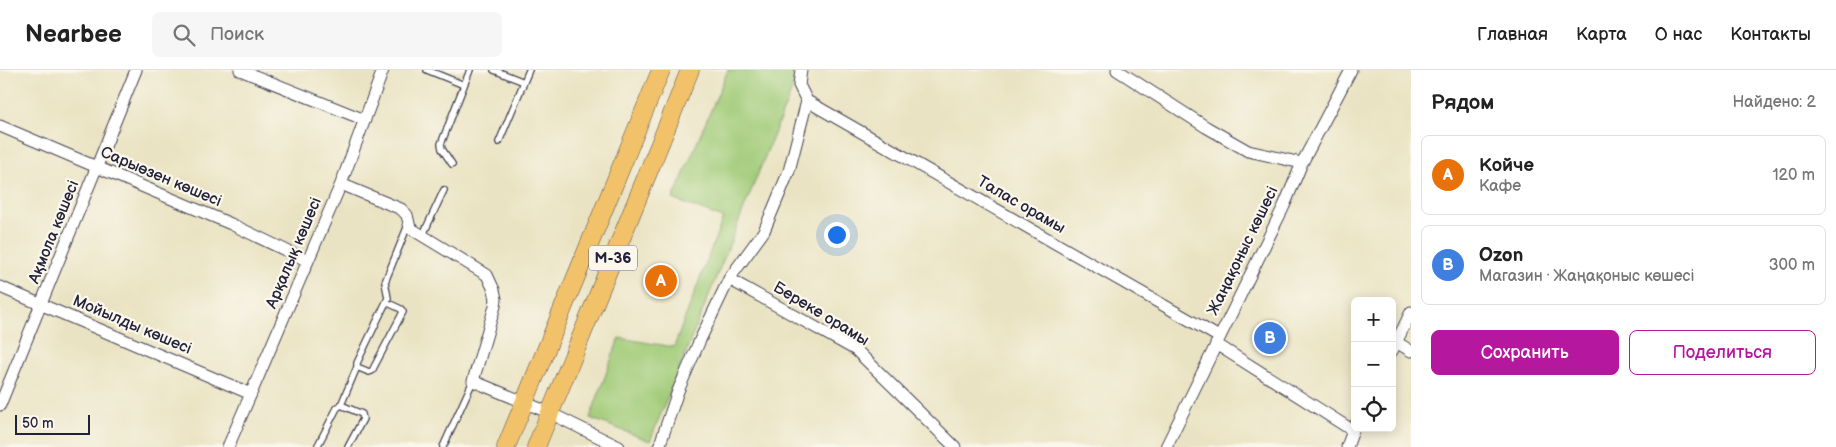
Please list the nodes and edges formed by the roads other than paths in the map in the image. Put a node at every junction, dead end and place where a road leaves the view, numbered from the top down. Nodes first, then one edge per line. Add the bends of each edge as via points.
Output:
1 (136, 70) edge
2 (240, 70) edge
3 (382, 70) edge
4 (427, 70) edge
5 (470, 70) edge
6 (494, 70) edge
7 (529, 70) edge
8 (661, 70) edge
9 (690, 70) edge
10 (801, 70) edge
11 (1116, 70) edge
12 (1351, 70) edge
13 (524, 82) junction
14 (464, 85) junction
15 (807, 101) junction
16 (365, 120) junction
17 (0, 126) edge
18 (500, 142) dead end
19 (1302, 163) junction
20 (452, 164) dead end
21 (97, 166) junction
22 (341, 184) junction
23 (444, 190) dead end
24 (408, 225) junction
25 (422, 236) junction
26 (308, 261) junction
27 (729, 279) junction
28 (0, 287) edge
29 (386, 302) junction
30 (42, 304) junction
31 (1411, 312) edge
32 (1218, 341) junction
33 (1396, 342) edge
34 (1396, 347) edge
35 (1411, 351) edge
36 (357, 367) junction
37 (473, 381) junction
38 (251, 394) junction
39 (525, 403) junction
40 (0, 405) edge
41 (341, 405) junction
42 (550, 413) junction
43 (1351, 426) edge
44 (1352, 432) edge
45 (1350, 446) edge
46 (228, 447) edge
47 (317, 447) edge
48 (348, 447) edge
49 (443, 447) edge
50 (506, 447) edge
51 (536, 447) edge
52 (620, 447) edge
53 (659, 447) edge
54 (955, 447) edge
55 (1166, 447) edge

1 - 21 street, Ақмола көшесі
2 - 16 street
3 - 16 street, Арқалық көшесі
4 - 14 lane
5 - 14 lane
6 - 13 lane
7 - 13 lane
8 - 39 main road, M-36
9 - 42 main road, M-36
10 - 15 street via 799,85
11 - 19 street via 1248,151
12 - 19 street, Жаңақоныс көшесі
13 - 18 lane
14 - 20 lane via 441,144
15 - 27 street via 789,171 764,231
15 - 32 street, Талас орамы
16 - 22 street, Арқалық көшесі
17 - 21 street, Сарыөзен көшесі
19 - 32 street, Жаңақоныс көшесі
21 - 26 street, Сарыөзен көшесі
21 - 30 street, Ақмола көшесі
22 - 24 street via 402,209
22 - 26 street, Арқалық көшесі
23 - 25 lane
24 - 25 street
24 - 29 lane via 384,282 388,294
25 - 37 street via 487,275 494,290 495,306
26 - 38 street, Арқалық көшесі
27 - 53 street via 678,392
27 - 54 street, Береке орамы via 856,350
28 - 30 street, Мойылды көшесі
29 - 36 lane
29 - 36 lane via 401,308 402,312 372,371
30 - 38 street, Мойылды көшесі
30 - 40 street, Ақмола көшесі
31 - 33 street
32 - 43 street, Талас орамы
32 - 55 street, Жаңақоныс көшесі
34 - 35 street
36 - 41 lane
37 - 39 street
37 - 49 lane
38 - 46 street, Арқалық көшесі
39 - 42 street
39 - 50 main road, M-36
41 - 47 lane
41 - 48 lane via 362,414 363,419
42 - 51 main road, M-36
42 - 52 street
44 - 45 street

